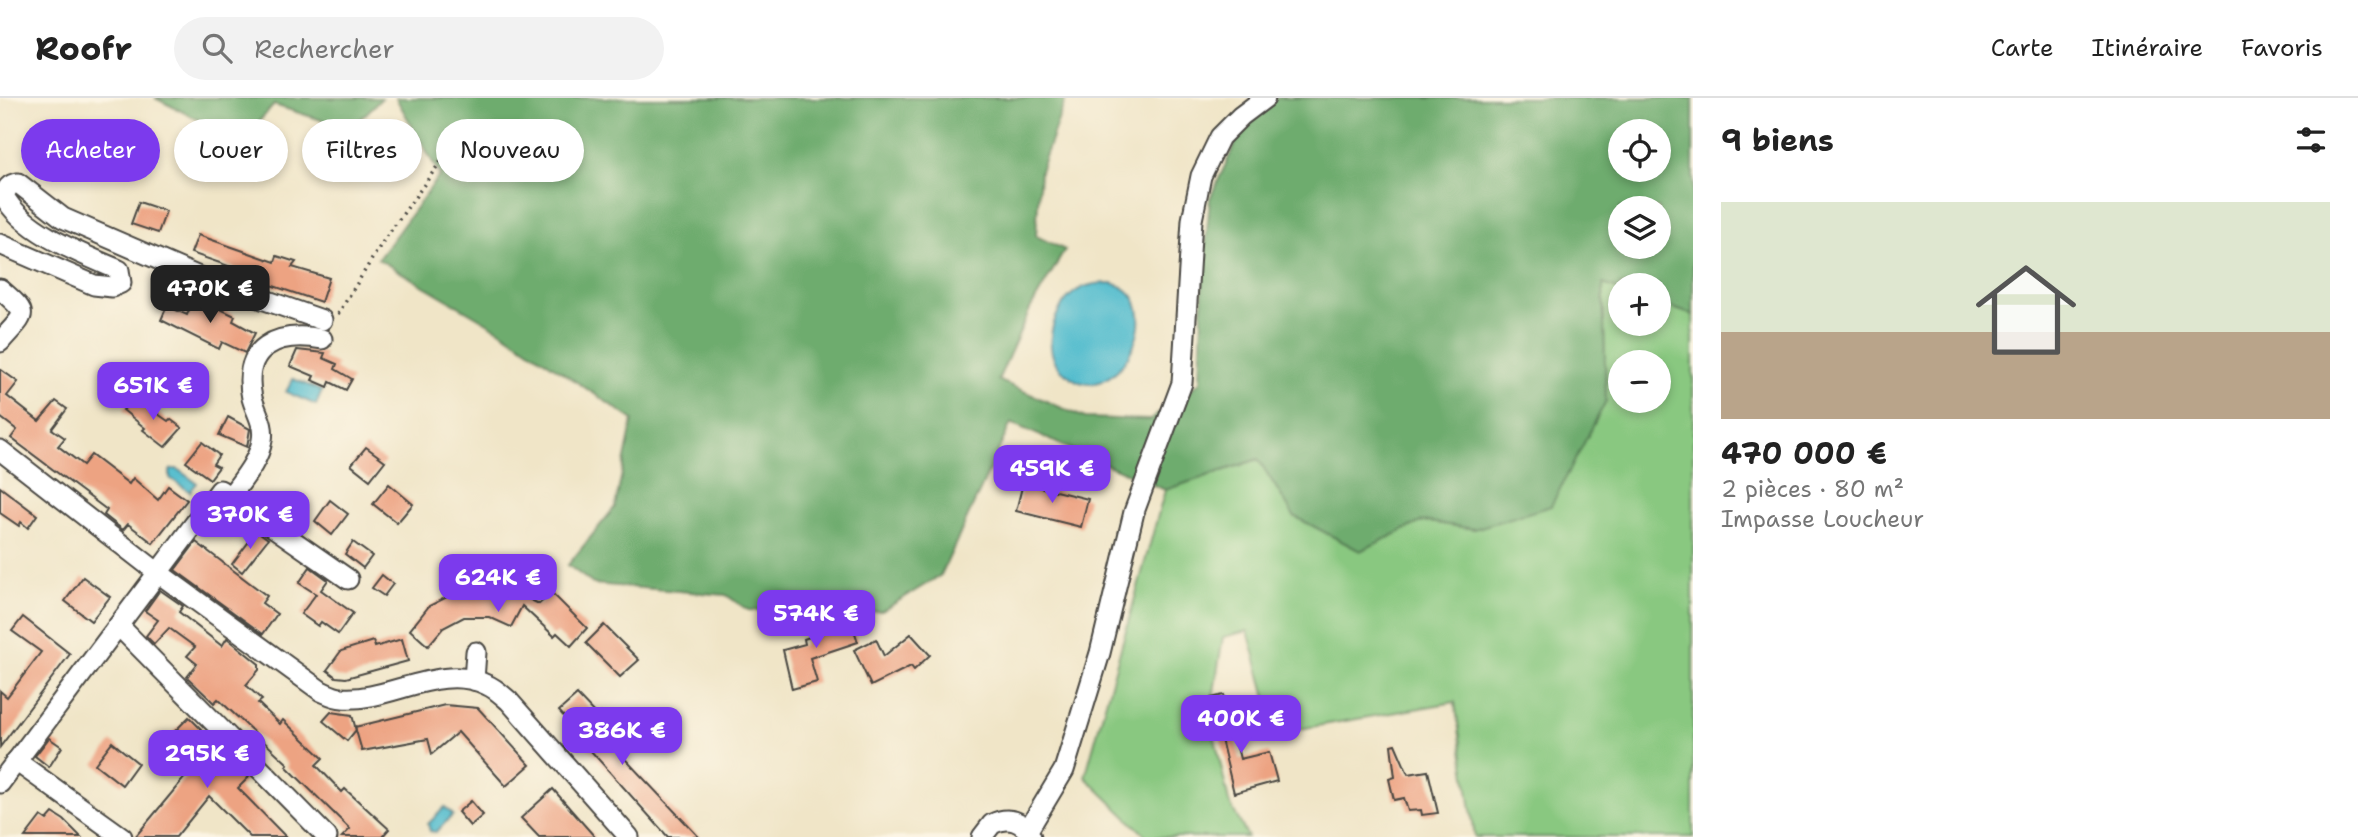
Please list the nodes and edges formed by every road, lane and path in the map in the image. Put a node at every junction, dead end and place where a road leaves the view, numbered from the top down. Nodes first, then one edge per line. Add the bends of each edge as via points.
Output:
1 (1265, 98) edge
2 (436, 168) edge
3 (0, 244) edge
4 (0, 289) edge
5 (322, 330) junction
6 (0, 342) edge
7 (0, 450) edge
8 (225, 493) junction
9 (157, 572) junction
10 (348, 579) dead end
11 (119, 626) junction
12 (476, 652) dead end
13 (474, 680) junction
14 (16, 761) junction
15 (0, 783) edge
16 (1030, 833) edge
17 (122, 837) edge
18 (327, 837) edge
19 (629, 837) edge
20 (982, 837) edge

1 - 16 street via 1220,137 1200,176 1192,220 1182,383 1134,512 1100,653 1064,770
2 - 5 path
3 - 5 street via 94,285 121,283 119,270 36,229 10,208 6,188 18,183 63,218
4 - 6 street via 23,312
5 - 8 street via 310,337 279,338 256,357 252,398 263,427 262,442 251,467
7 - 9 street
8 - 9 street
8 - 10 street
9 - 11 street
9 - 13 street via 321,691 338,698 356,699 444,678
11 - 14 street
11 - 18 street
12 - 13 street
13 - 19 street via 509,701
14 - 15 street
14 - 17 street
16 - 20 street via 1018,821 1000,820

